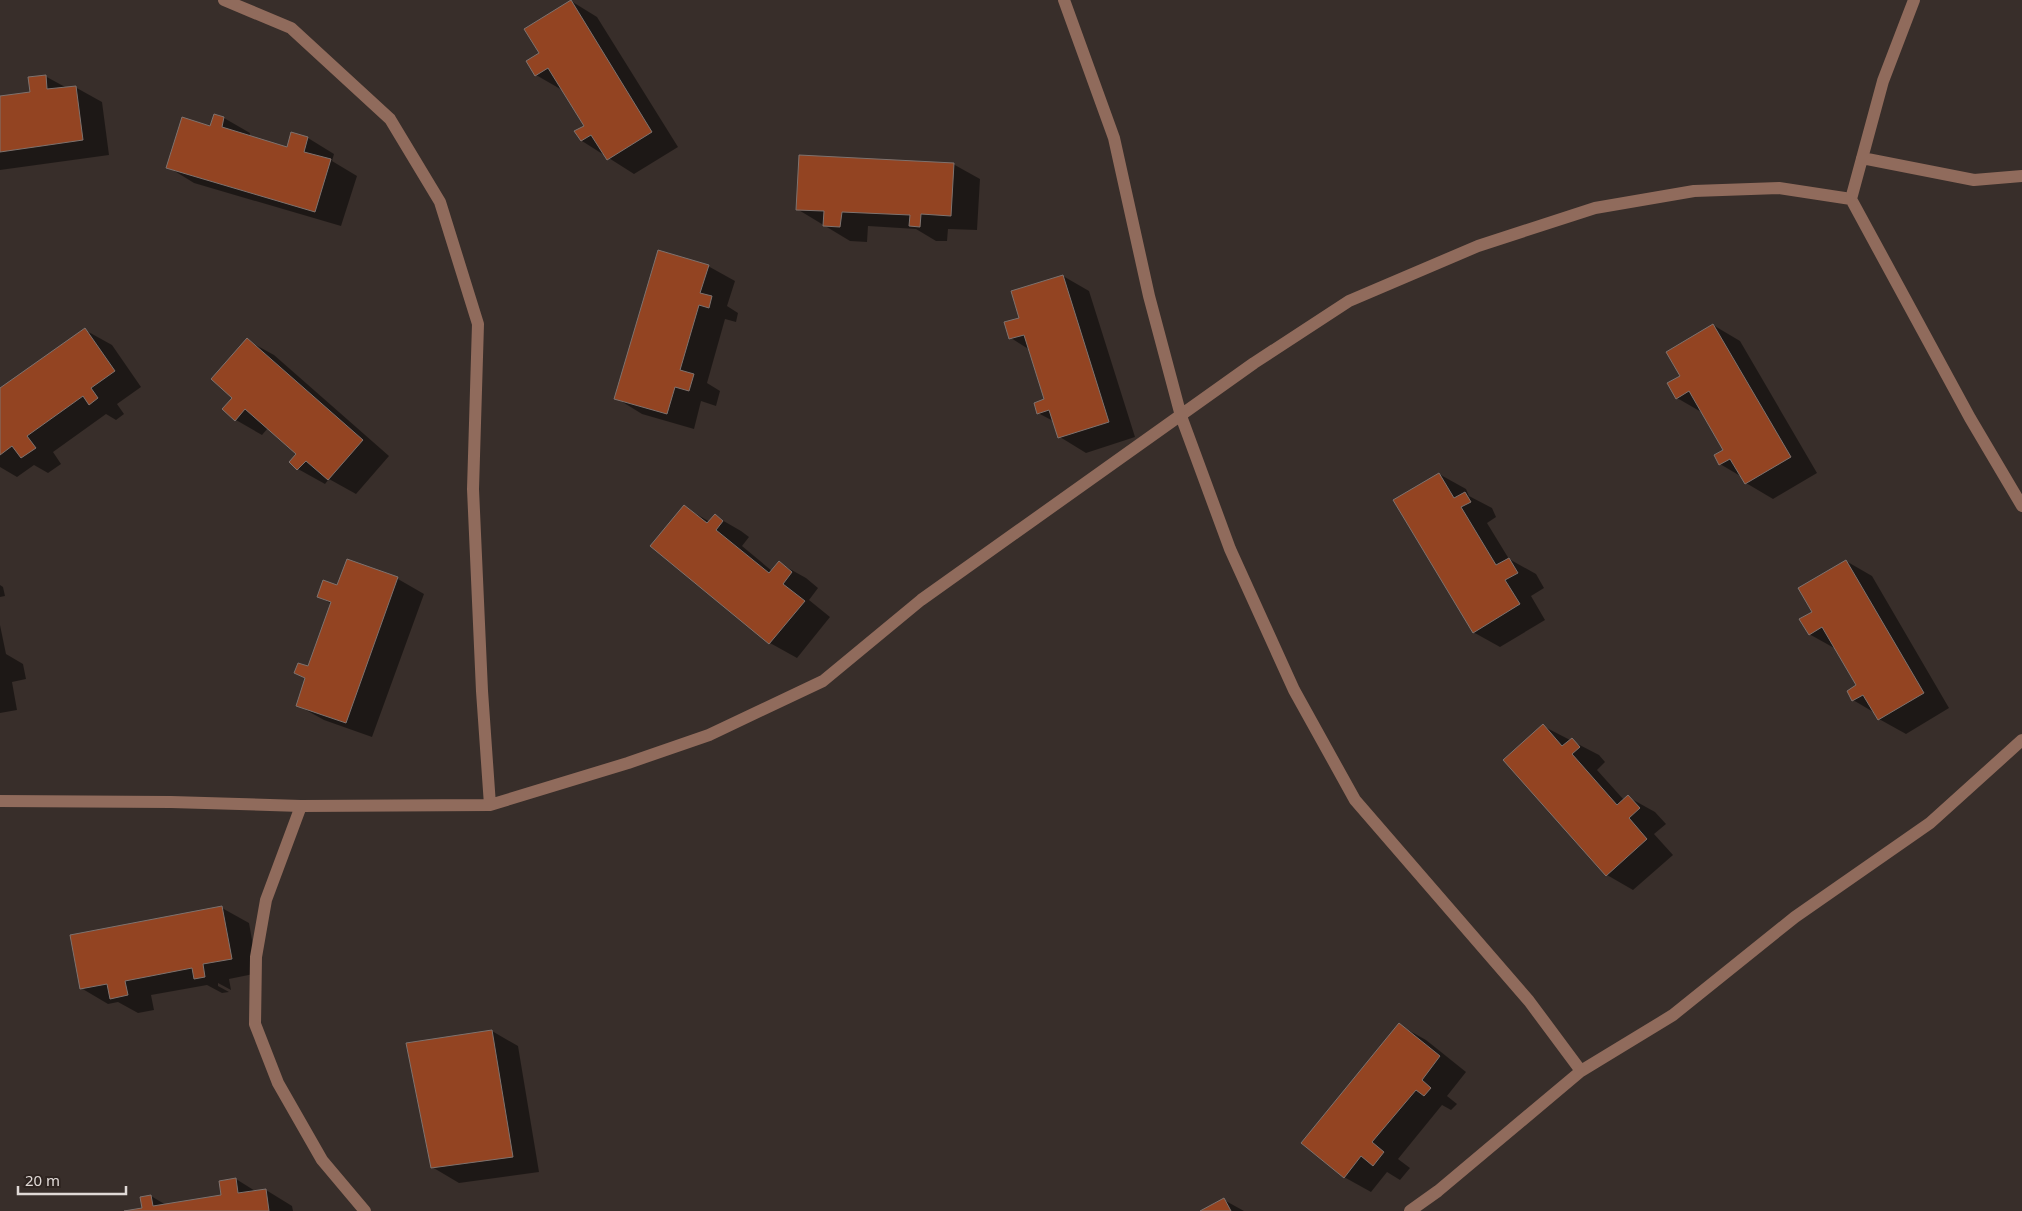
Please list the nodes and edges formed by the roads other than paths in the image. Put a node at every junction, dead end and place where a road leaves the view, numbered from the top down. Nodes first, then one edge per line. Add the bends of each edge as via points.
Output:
1 (224, 0) edge
2 (1064, 0) edge
3 (1914, 0) edge
4 (1862, 158) junction
5 (2022, 176) edge
6 (1851, 199) junction
7 (1181, 416) junction
8 (2022, 506) edge
9 (2022, 740) edge
10 (0, 801) edge
11 (490, 804) junction
12 (301, 806) junction
13 (1581, 1071) junction
14 (365, 1211) edge
15 (1410, 1211) edge

1 - 11 lane via 291,28 390,119 440,202 478,324 473,488
2 - 7 lane via 1114,138 1149,296
3 - 4 lane via 1883,81
4 - 5 lane via 1974,180
4 - 6 lane
6 - 7 lane via 1778,188 1694,191 1595,208 1478,246 1350,302
6 - 8 lane via 1970,418
7 - 11 lane via 922,600 823,681 709,735
7 - 13 lane via 1230,549 1294,690 1355,800 1529,1001
9 - 13 lane via 1930,823 1795,917 1673,1014
10 - 12 lane
11 - 12 lane
12 - 14 lane via 266,900 256,957 255,1024 278,1083 322,1160
13 - 15 lane

